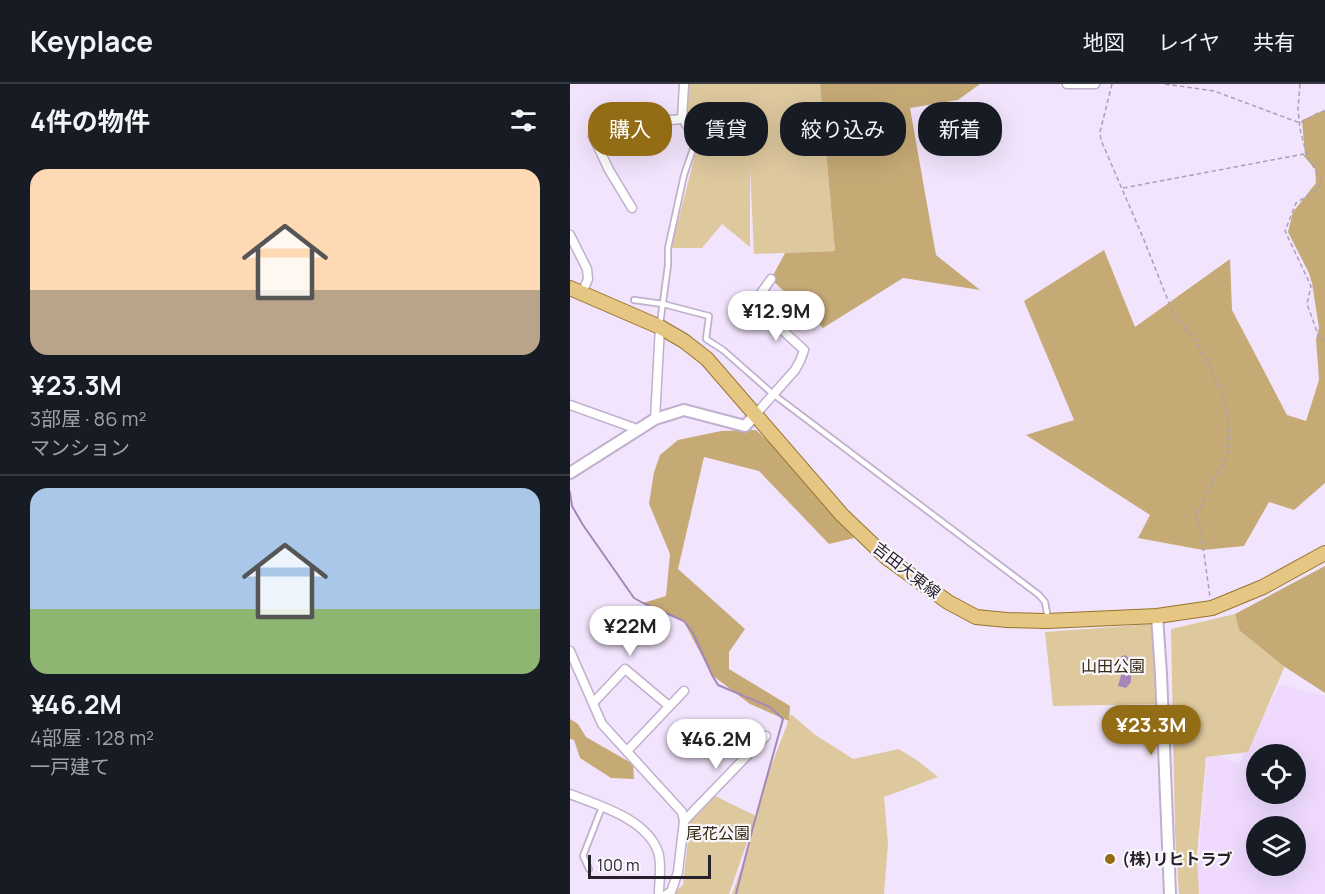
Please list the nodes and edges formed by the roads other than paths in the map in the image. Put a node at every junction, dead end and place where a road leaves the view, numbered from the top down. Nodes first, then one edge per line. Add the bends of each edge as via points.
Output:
1 (684, 84) edge
2 (1067, 84) edge
3 (1095, 84) edge
4 (682, 120) junction
5 (632, 208) dead end
6 (570, 235) edge
7 (771, 279) dead end
8 (576, 290) edge
9 (634, 300) dead end
10 (663, 304) junction
11 (660, 327) junction
12 (773, 394) junction
13 (572, 406) edge
14 (755, 415) junction
15 (656, 419) junction
16 (640, 430) junction
17 (571, 472) edge
18 (1325, 553) edge
19 (1157, 616) junction
20 (1048, 621) junction
21 (570, 651) edge
22 (573, 664) edge
23 (684, 691) dead end
24 (593, 703) junction
25 (669, 706) junction
26 (766, 736) dead end
27 (627, 751) junction
28 (570, 794) edge
29 (602, 807) junction
30 (684, 821) junction
31 (589, 869) dead end
32 (659, 894) edge
33 (667, 894) edge
34 (1170, 894) edge

1 - 4 street
2 - 3 street
4 - 5 street via 625,124 597,130 593,136
4 - 10 lane via 696,140 668,248
6 - 8 street via 587,269 588,279
7 - 12 street via 759,296 761,308 804,350 795,370
8 - 11 main road, 吉田大東線
9 - 10 lane
10 - 11 lane
10 - 12 lane via 709,315 706,339
11 - 14 main road, 吉田大東線 via 707,359
11 - 15 street
12 - 14 street
12 - 20 lane via 1039,595 1045,602
13 - 16 street
14 - 15 street via 745,426 684,410
14 - 20 main road, 吉田大東線 via 842,515 887,558 948,602 976,617
15 - 16 street
16 - 17 street
18 - 19 main road, 吉田大東線 via 1263,587 1212,608
19 - 20 main road, 吉田大東線
19 - 34 street
21 - 22 street
22 - 24 street
23 - 25 street
24 - 25 street via 625,669
24 - 27 street via 602,724
25 - 27 street
26 - 30 street
27 - 30 street via 682,812
28 - 29 street
29 - 31 lane via 583,856
29 - 32 street via 633,821 653,840 660,854
30 - 33 street via 678,872

